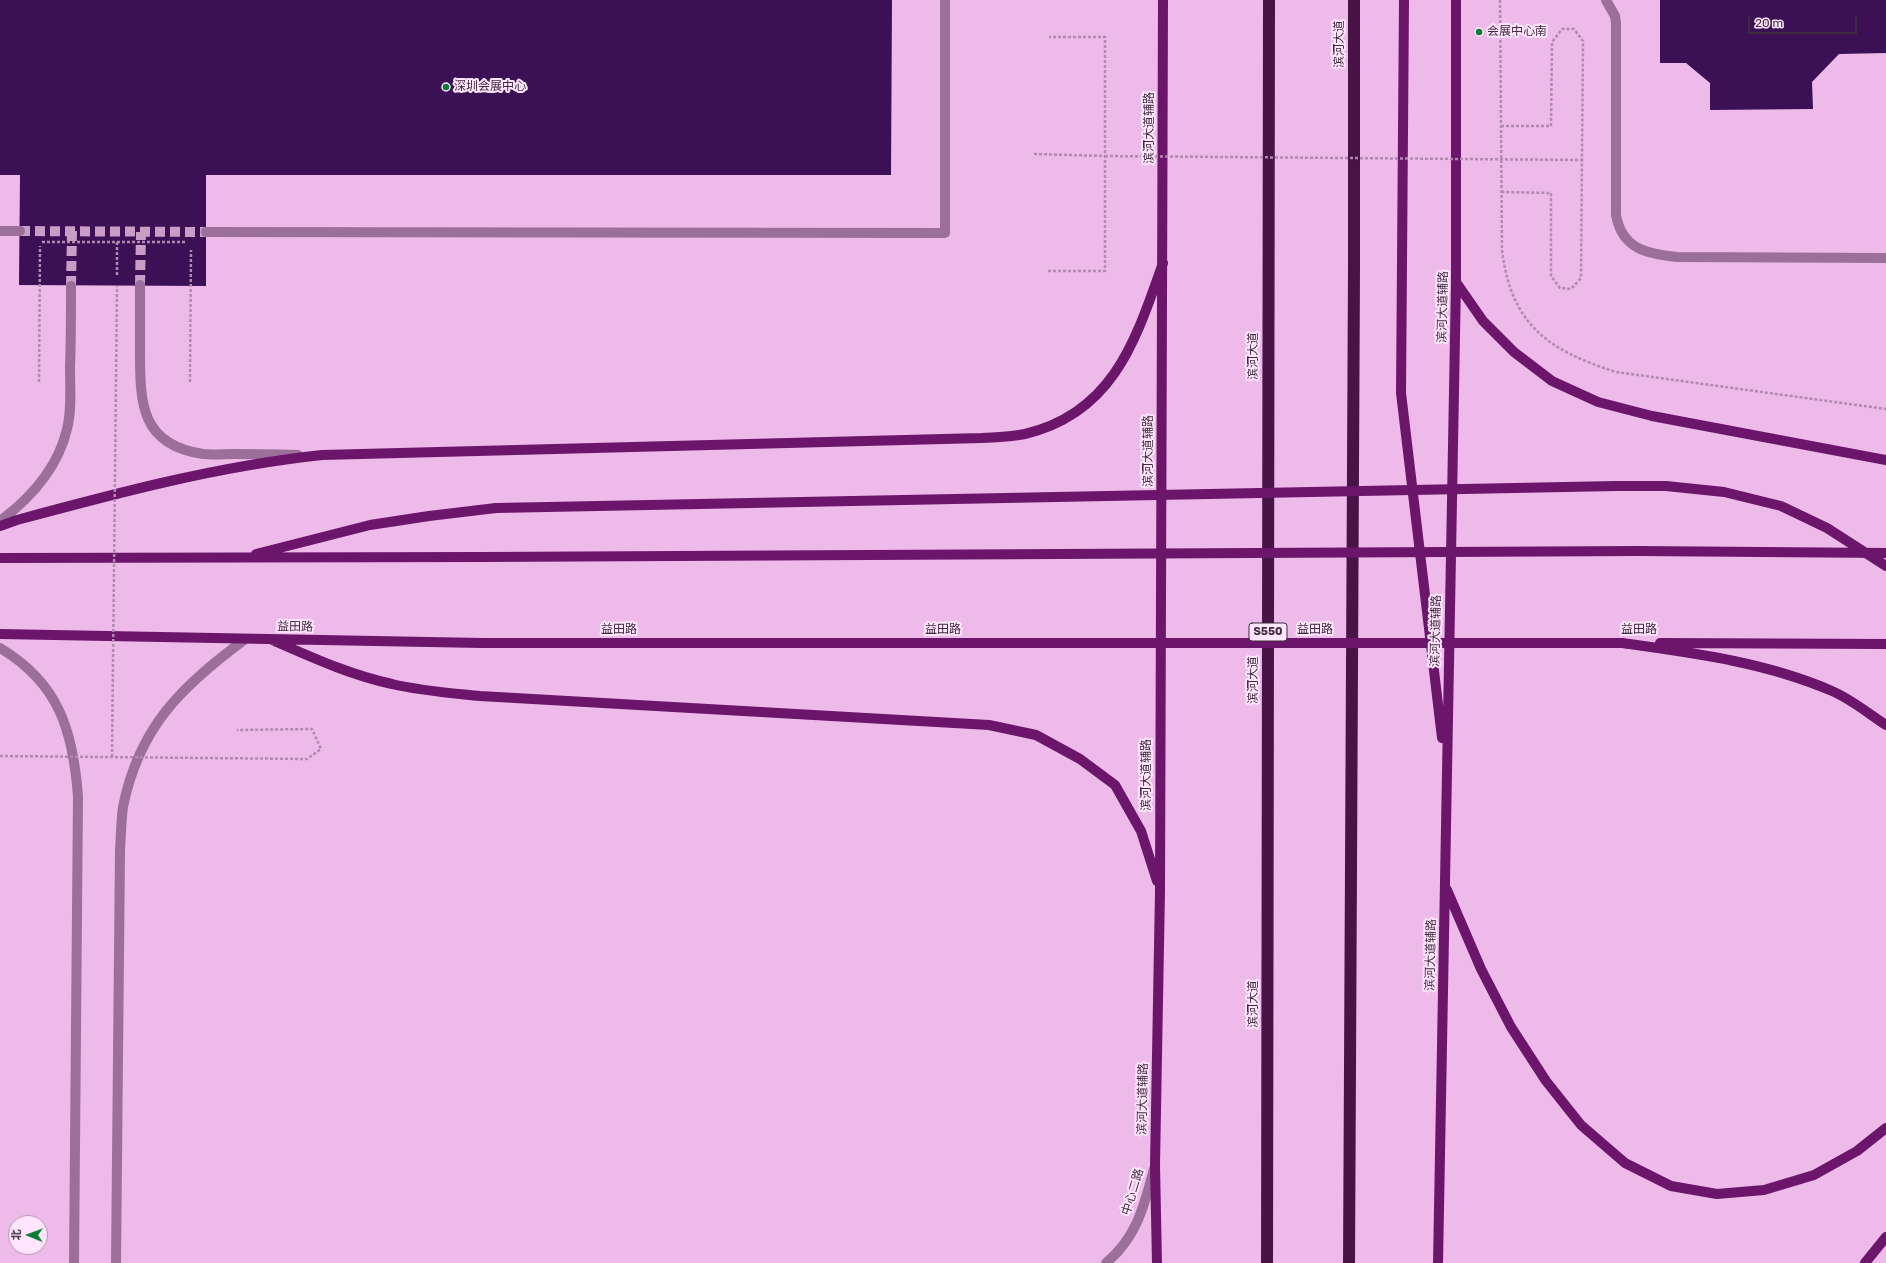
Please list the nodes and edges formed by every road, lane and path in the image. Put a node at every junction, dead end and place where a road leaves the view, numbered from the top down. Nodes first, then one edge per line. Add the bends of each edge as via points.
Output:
1 (945, 0) edge
2 (1163, 0) edge
3 (1268, 0) edge
4 (1354, 0) edge
5 (1404, 0) edge
6 (1456, 0) edge
7 (1500, 0) edge
8 (1606, 0) edge
9 (1050, 37) dead end
10 (1501, 126) junction
11 (1034, 154) dead end
12 (1105, 156) junction
13 (1582, 160) junction
14 (1502, 192) junction
15 (0, 231) edge
16 (20, 231) tunnel mouth
17 (206, 232) tunnel mouth
18 (117, 242) junction
19 (1886, 258) edge
20 (1163, 263) junction
21 (1048, 271) dead end
22 (1456, 282) junction
23 (140, 285) tunnel mouth
24 (71, 286) tunnel mouth
25 (39, 382) dead end
26 (190, 382) dead end
27 (1886, 409) edge
28 (322, 455) junction
29 (1886, 460) edge
30 (0, 521) edge
31 (0, 526) edge
32 (1886, 554) edge
33 (243, 557) junction
34 (0, 558) edge
35 (1886, 566) edge
36 (0, 634) edge
37 (244, 640) junction
38 (272, 640) junction
39 (1622, 643) junction
40 (1886, 644) edge
41 (0, 648) edge
42 (1886, 725) edge
43 (237, 730) dead end
44 (0, 756) edge
45 (112, 757) junction
46 (1446, 774) junction
47 (1445, 886) junction
48 (1160, 891) junction
49 (1886, 1128) edge
50 (1155, 1165) junction
51 (1349, 1220) junction
52 (1886, 1237) edge
53 (74, 1263) edge
54 (116, 1263) edge
55 (1106, 1263) edge
56 (1157, 1263) edge
57 (1265, 1263) edge
58 (1349, 1263) edge
59 (1355, 1263) edge
60 (1438, 1263) edge
61 (1865, 1263) edge

1 - 17 street via 944,233
2 - 20 main road, 滨河大道辅路
3 - 57 highway, 滨河大道 / S550 via 1268,1230
4 - 51 highway, 滨河大道
5 - 46 main road via 1401,392
6 - 22 main road, 滨河大道辅路
7 - 10 path
8 - 19 street via 1616,23 1616,215 1618,228 1624,238 1632,245 1651,253 1677,257
9 - 12 path via 1105,37
10 - 13 path via 1551,126 1552,42 1562,29 1574,29 1583,41
10 - 14 path
11 - 12 path
12 - 13 path, bridge
12 - 21 path via 1106,271
13 - 14 path via 1581,278 1572,289 1560,288 1551,276 1551,193
14 - 27 path via 1503,261 1515,303 1535,331 1569,353 1592,365 1616,372
15 - 16 street
18 - 25 path via 40,242
18 - 26 path via 191,242
18 - 45 path, bridge
20 - 28 main road via 1134,338 1117,371 1103,390 1070,416 1025,434 982,438
20 - 48 main road, 滨河大道辅路
22 - 29 main road via 1483,321 1514,352 1552,381 1598,402 1652,416
22 - 46 main road, 滨河大道辅路
23 - 28 street via 140,388 146,415 162,437 174,445 204,454
24 - 30 street via 70,408 67,429 57,457 45,478 21,505
28 - 31 main road via 274,460 189,476
32 - 33 main road, bridge via 1638,551
33 - 34 main road
33 - 35 main road, bridge via 370,525 496,508 1666,486 1724,492 1781,506 1828,528
36 - 37 main road, 益田路
37 - 38 main road, 益田路
37 - 54 street via 211,665 161,716 142,746 123,808 120,850
38 - 39 main road, 益田路, bridge via 482,643
38 - 48 main road via 353,673 392,684 436,692 989,725 1036,735 1080,759 1115,785 1141,831
39 - 40 main road, 益田路
39 - 42 main road via 1707,655 1773,670 1833,692
41 - 53 street via 15,657 36,676 53,698 66,726 75,765 78,796
43 - 45 path, bridge via 312,729 321,749 307,759
44 - 45 path, bridge
46 - 47 main road, 滨河大道辅路
47 - 49 main road via 1481,970 1511,1027 1534,1063 1581,1125 1625,1163 1671,1186 1717,1194 1764,1190 1814,1175 1857,1151
47 - 60 main road, 滨河大道辅路
48 - 50 main road, 滨河大道辅路
50 - 55 street, 中心二路 via 1144,1208 1135,1229 1125,1244
50 - 56 main road, 滨河大道辅路
51 - 58 highway, 滨河大道
51 - 59 highway
52 - 61 main road

